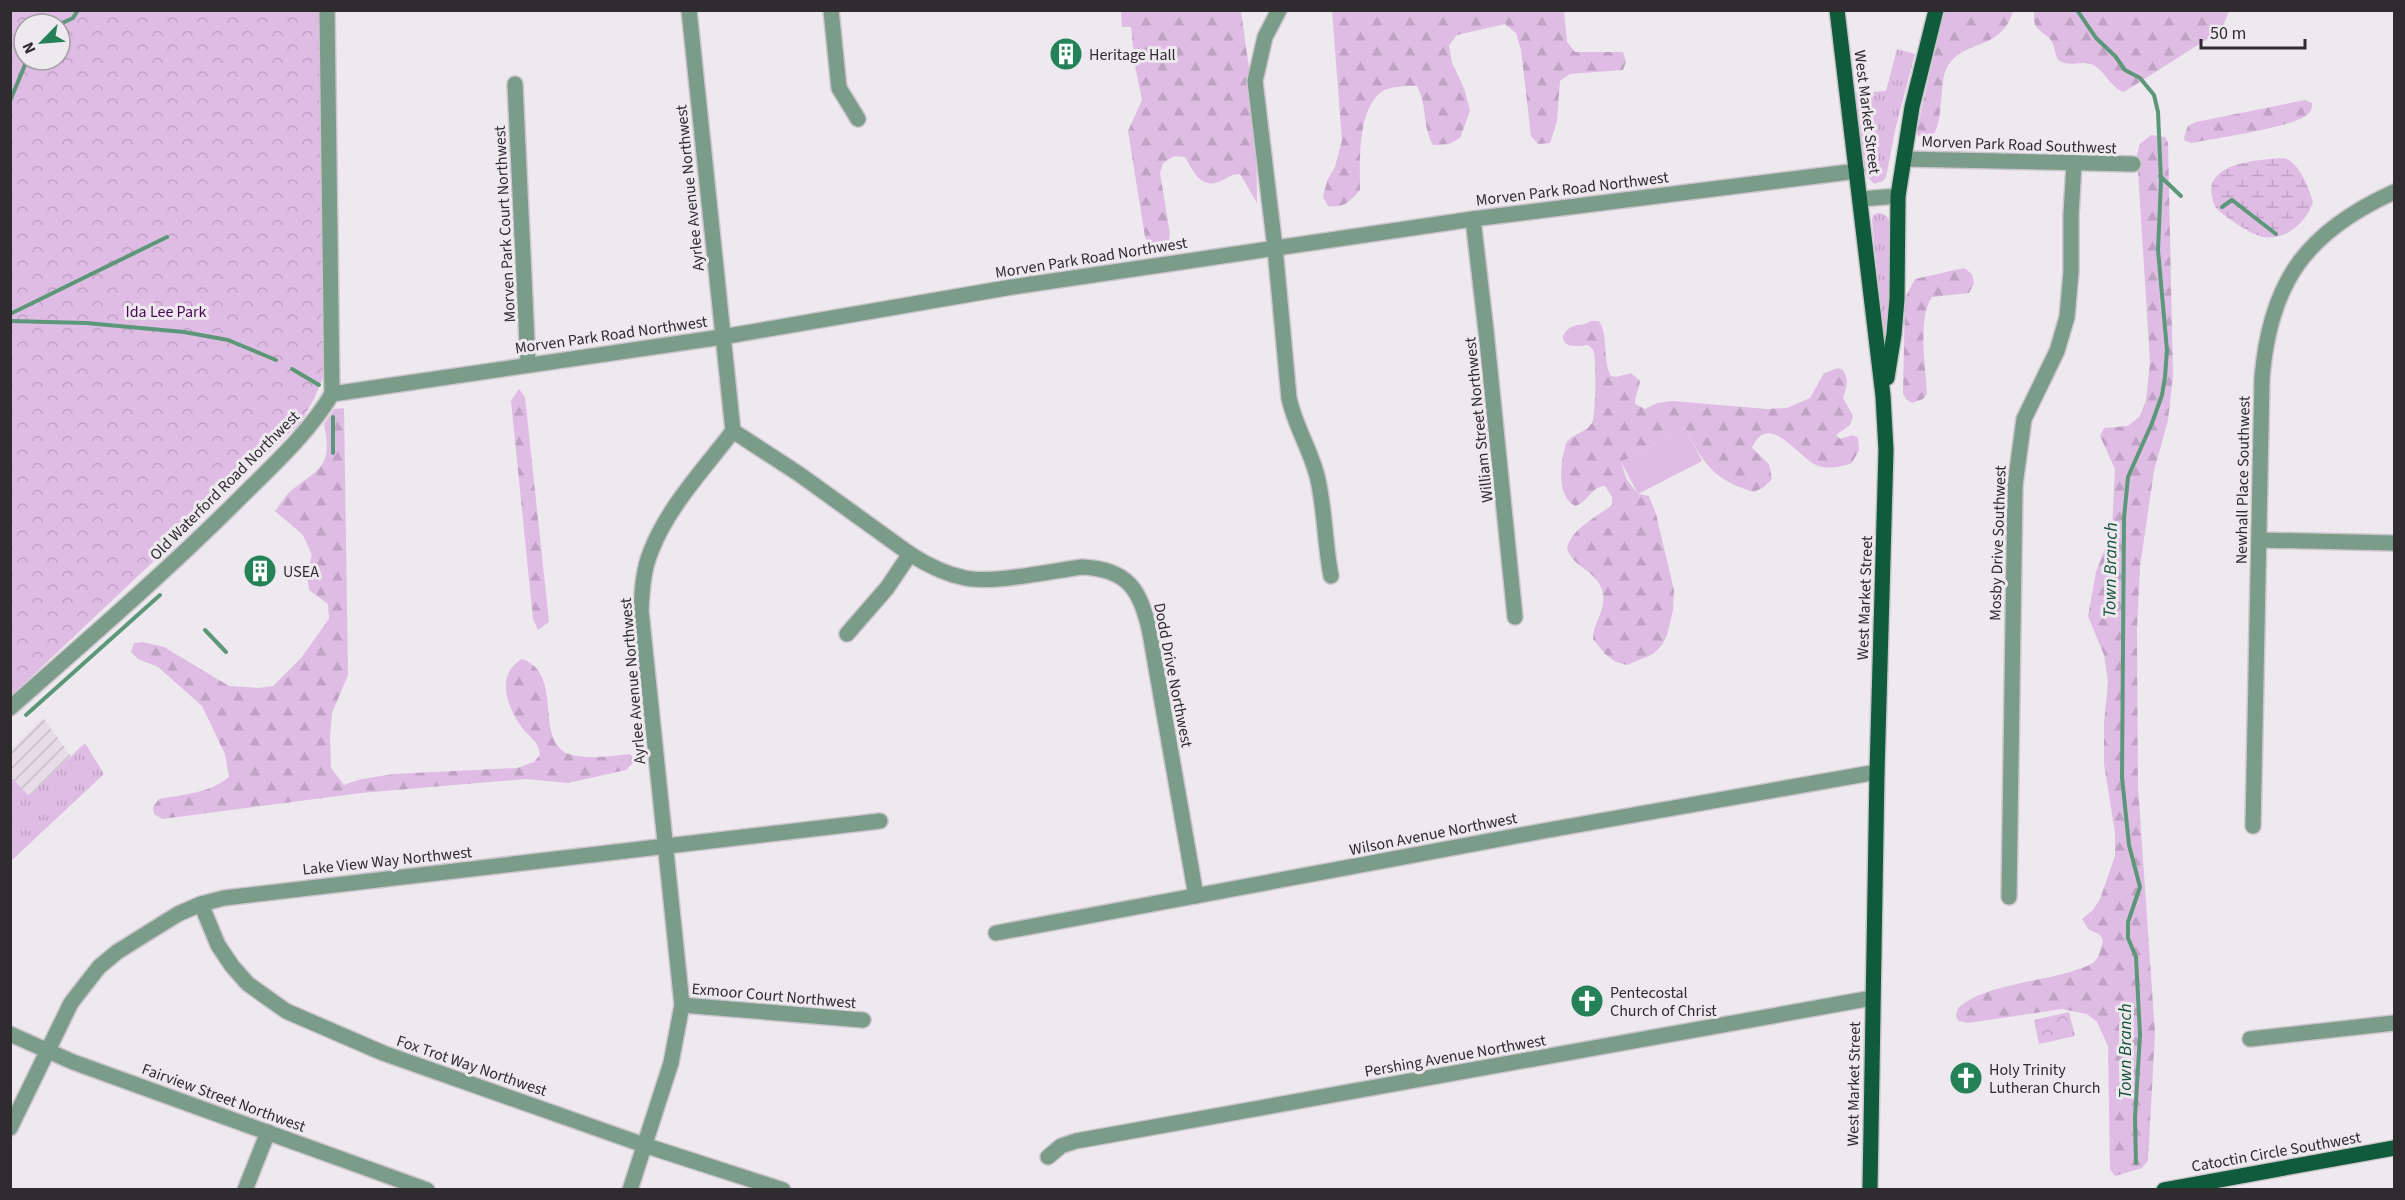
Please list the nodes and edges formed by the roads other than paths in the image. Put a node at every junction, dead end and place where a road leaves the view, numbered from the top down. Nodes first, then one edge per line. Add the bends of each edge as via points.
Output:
1 (327, 10) edge
2 (688, 10) edge
3 (831, 10) edge
4 (1279, 10) edge
5 (1837, 10) edge
6 (1936, 10) edge
7 (515, 84) dead end
8 (858, 119) dead end
9 (1904, 159) junction
10 (2074, 164) junction
11 (2133, 164) dead end
12 (1857, 171) junction
13 (2394, 192) edge
14 (1898, 196) junction
15 (1861, 199) junction
16 (1473, 219) junction
17 (1275, 248) junction
18 (722, 337) junction
19 (528, 364) junction
20 (332, 394) junction
21 (1883, 396) junction
22 (733, 431) junction
23 (2259, 540) junction
24 (2394, 543) edge
25 (910, 554) junction
26 (1331, 576) dead end
27 (1515, 617) dead end
28 (847, 634) dead end
29 (10, 708) edge
30 (1877, 772) junction
31 (880, 821) dead end
32 (2253, 826) dead end
33 (666, 848) junction
34 (1196, 896) junction
35 (2009, 897) dead end
36 (201, 904) junction
37 (996, 933) dead end
38 (1872, 998) junction
39 (682, 1005) junction
40 (863, 1020) dead end
41 (2394, 1023) edge
42 (10, 1034) edge
43 (2250, 1039) dead end
44 (47, 1052) junction
45 (10, 1128) edge
46 (268, 1132) junction
47 (644, 1145) junction
48 (2394, 1148) edge
49 (1048, 1156) dead end
50 (245, 1190) edge
51 (427, 1190) edge
52 (630, 1190) edge
53 (783, 1190) edge
54 (1870, 1190) edge
55 (2164, 1190) edge

1 - 20 street
2 - 18 street, Ayrlee Avenue Northwest
3 - 8 street via 839,88
4 - 17 street via 1265,38 1255,81
5 - 12 main road, West Market Street
6 - 9 main road via 1912,107
7 - 19 street, Morven Park Court Northwest
9 - 10 street, Morven Park Road Southwest
9 - 14 main road
10 - 11 street, Morven Park Road Southwest
10 - 35 street, Mosby Drive Southwest via 2067,317 2056,351 2024,419 2015,485
12 - 15 main road, West Market Street
12 - 16 street, Morven Park Road Northwest
13 - 23 street, Newhall Place Southwest via 2359,210 2325,235 2293,269 2277,300 2262,378
14 - 15 street
14 - 21 main road via 1897,298
15 - 21 main road, West Market Street
16 - 17 street, Morven Park Road Northwest
16 - 27 street, William Street Northwest
17 - 18 street, Morven Park Road Northwest via 1012,287
17 - 26 street via 1289,398 1319,483
18 - 19 street, Morven Park Road Northwest
18 - 22 street, Ayrlee Avenue Northwest
19 - 20 street, Morven Park Road Northwest
20 - 29 street, Old Waterford Road Northwest via 286,452 208,529
21 - 30 main road, West Market Street via 1886,450
22 - 25 street, Dodd Drive Northwest
22 - 33 street, Ayrlee Avenue Northwest via 662,528 650,552 642,583 641,611
23 - 24 street
23 - 32 street, Newhall Place Southwest
25 - 28 street
25 - 34 street, Dodd Drive Northwest via 967,579 1082,567 1110,571 1132,586 1145,608
30 - 34 street, Wilson Avenue Northwest
30 - 38 main road, West Market Street
31 - 33 street, Lake View Way Northwest
33 - 36 street, Lake View Way Northwest via 369,880
33 - 39 street, Ayrlee Avenue Northwest
34 - 37 street, Wilson Avenue Northwest
36 - 44 street, Lake View Way Northwest via 178,914 99,967 82,985
36 - 47 street, Fox Trot Way Northwest via 218,945 232,966 248,984 286,1011 384,1053
38 - 49 street, Pershing Avenue Northwest via 1076,1141
38 - 54 main road, West Market Street
39 - 40 street, Exmoor Court Northwest
39 - 47 street, Ayrlee Avenue Northwest via 671,1063
41 - 43 street
42 - 44 street, Fairview Street Northwest
44 - 45 street, Lake View Way Northwest
44 - 46 street, Fairview Street Northwest
46 - 50 street
46 - 51 street, Fairview Street Northwest
47 - 52 street, Ayrlee Avenue Northwest
47 - 53 street, Fox Trot Way Northwest
48 - 55 main road, Catoctin Circle Southwest

